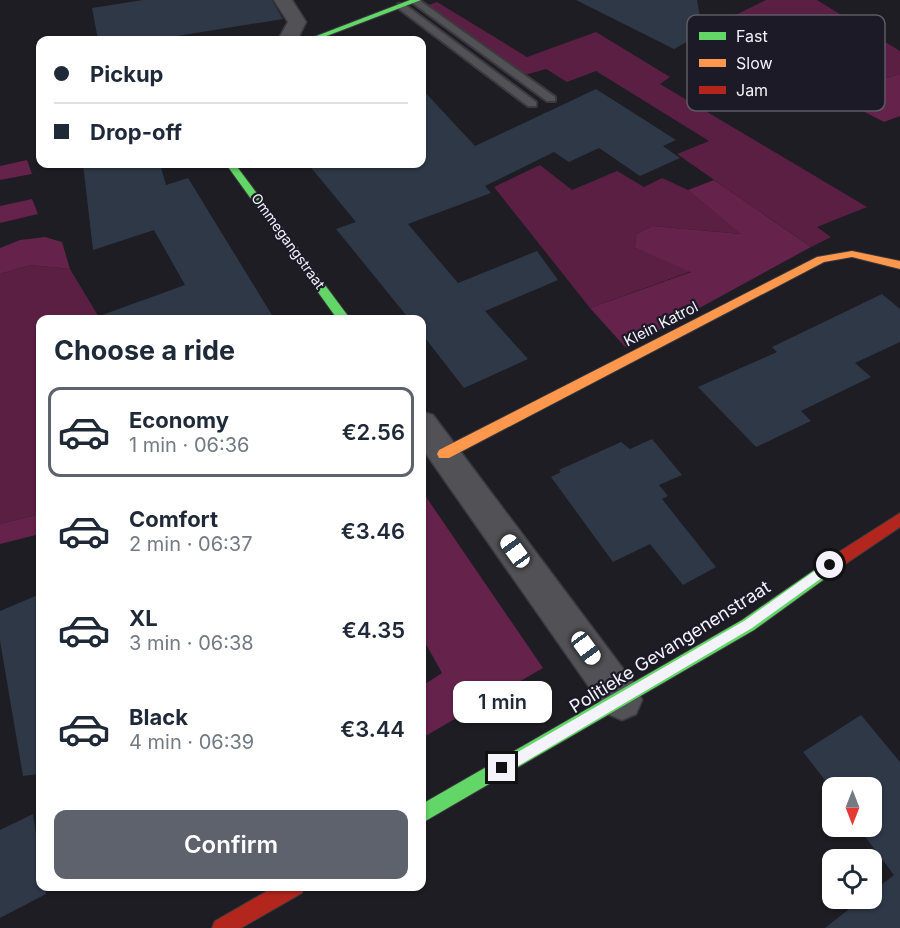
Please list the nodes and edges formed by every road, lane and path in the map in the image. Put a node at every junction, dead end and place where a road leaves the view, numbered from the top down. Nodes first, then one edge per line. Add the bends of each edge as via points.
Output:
1 (283, 0) edge
2 (416, 0) edge
3 (401, 6) junction
4 (290, 36) edge
5 (321, 36) edge
6 (551, 99) dead end
7 (532, 104) dead end
8 (233, 168) edge
9 (900, 265) edge
10 (341, 315) edge
11 (426, 429) edge
12 (444, 454) junction
13 (900, 519) edge
14 (622, 700) junction
15 (426, 812) edge
16 (286, 891) edge
17 (222, 928) edge

1 - 4 street via 297,22
2 - 3 street
2 - 6 lane
3 - 5 street
3 - 7 lane
8 - 10 street, Ommegangstraat
9 - 12 street, Klein Katrol via 859,253 821,259
11 - 12 street
12 - 14 street
13 - 14 street, Politieke Gevangenenstraat via 748,625
14 - 15 street, Politieke Gevangenenstraat
16 - 17 street

